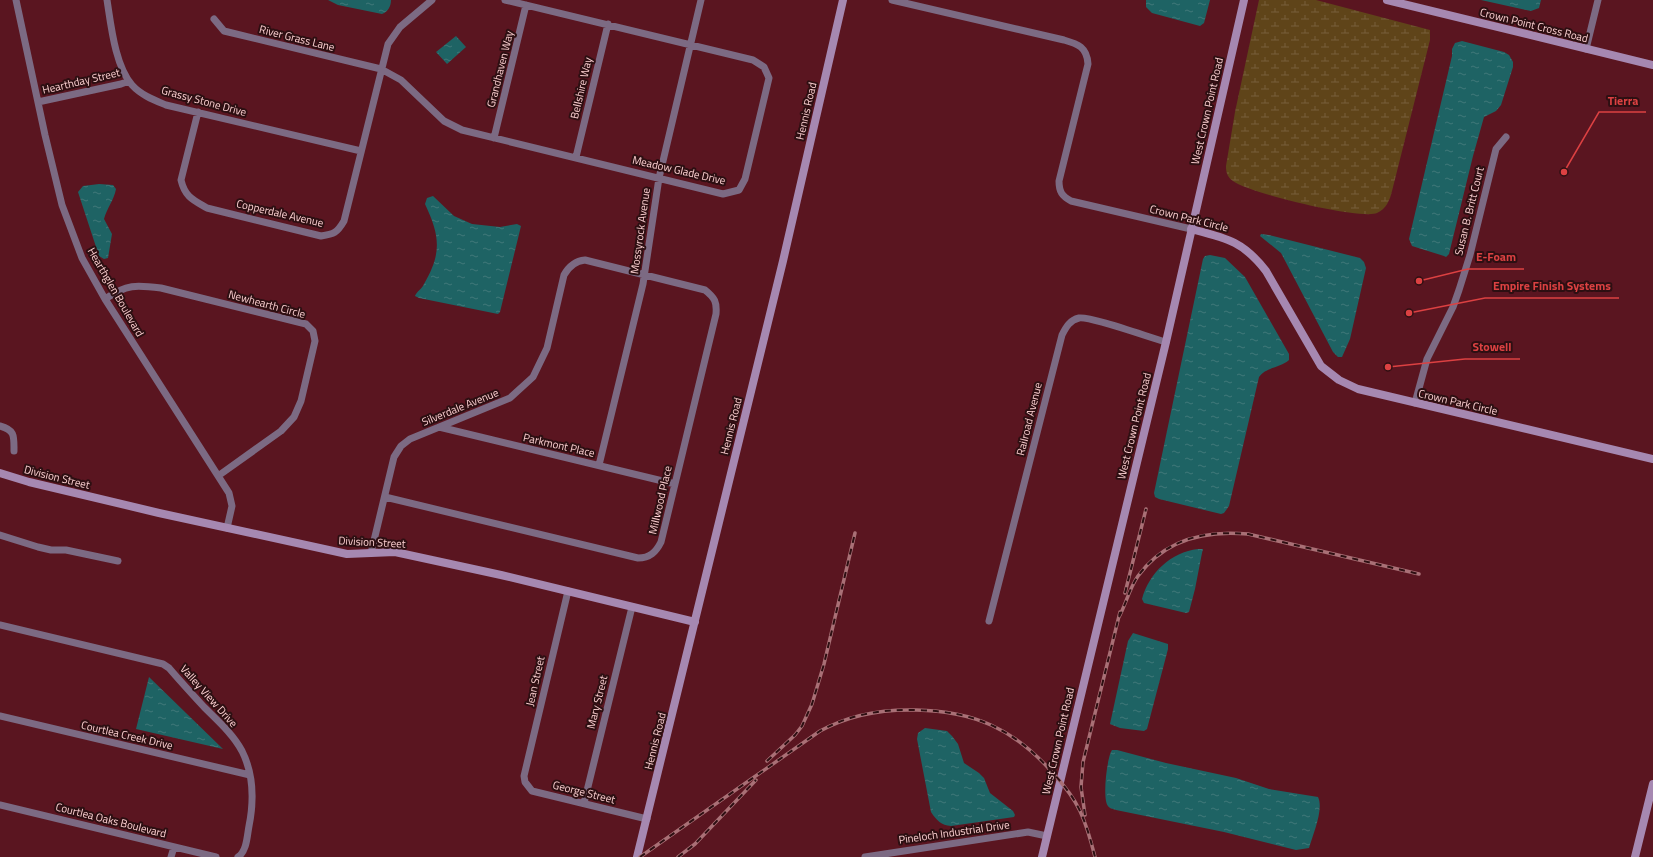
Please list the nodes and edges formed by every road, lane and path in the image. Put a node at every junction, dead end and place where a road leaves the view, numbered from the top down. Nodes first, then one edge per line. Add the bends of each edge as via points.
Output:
1 (16, 0) edge
2 (107, 0) edge
3 (432, 0) edge
4 (505, 0) edge
5 (701, 0) edge
6 (843, 0) edge
7 (892, 0) edge
8 (1244, 0) edge
9 (1387, 0) edge
10 (1598, 0) edge
11 (526, 5) junction
12 (214, 18) dead end
13 (608, 24) junction
14 (691, 45) junction
15 (1586, 49) junction
16 (1653, 65) edge
17 (381, 70) junction
18 (129, 81) junction
19 (38, 102) junction
20 (198, 112) junction
21 (1506, 137) dead end
22 (494, 138) junction
23 (361, 151) junction
24 (576, 158) junction
25 (659, 178) junction
26 (1191, 229) junction
27 (645, 275) junction
28 (105, 299) junction
29 (1166, 342) junction
30 (1415, 403) junction
31 (0, 426) edge
32 (439, 427) junction
33 (14, 451) dead end
34 (1653, 459) edge
35 (599, 465) junction
36 (0, 473) edge
37 (218, 476) junction
38 (675, 484) junction
39 (384, 497) junction
40 (227, 528) junction
41 (0, 535) edge
42 (371, 553) junction
43 (118, 561) dead end
44 (568, 591) junction
45 (632, 607) junction
46 (989, 621) dead end
47 (695, 622) junction
48 (0, 625) edge
49 (0, 716) edge
50 (250, 774) junction
51 (524, 776) joint
52 (1653, 784) edge
53 (584, 803) junction
54 (0, 805) edge
55 (647, 819) junction
56 (1047, 836) junction
57 (174, 847) junction
58 (171, 857) edge
59 (216, 857) edge
60 (238, 857) edge
61 (637, 857) edge
62 (865, 857) edge
63 (1042, 857) edge
64 (1635, 857) edge

1 - 19 street, Hearthglen Boulevard
2 - 18 street, Grassy Stone Drive via 117,54
3 - 17 street via 400,27 388,44
4 - 11 street, Meadow Glade Drive
5 - 14 street, Mossyrock Avenue
6 - 47 street, Hennis Road
7 - 26 street, Crown Park Circle via 1064,40 1083,48 1088,64 1059,190 1071,201
8 - 26 street, West Crown Point Road
9 - 15 street, Crown Point Cross Road
10 - 15 street
11 - 13 street, Meadow Glade Drive
11 - 22 street, Grandhaven Way
12 - 17 street, River Grass Lane via 224,31
13 - 14 street, Meadow Glade Drive
13 - 24 street, Bellshire Way
14 - 25 street, Mossyrock Avenue
14 - 25 street, Meadow Glade Drive via 753,60 764,67 768,78 745,179 739,190 723,194
15 - 16 street, Crown Point Cross Road
17 - 22 street, Meadow Glade Drive via 401,80 444,121 462,130
17 - 23 street, Copperdale Avenue
18 - 19 street, Hearthday Street
18 - 20 street, Grassy Stone Drive via 140,92 166,105
19 - 28 street, Hearthglen Boulevard via 62,205 82,258
20 - 23 street, Grassy Stone Drive
20 - 23 street, Copperdale Avenue via 181,180 183,190 191,199 207,208 321,236 338,231 344,221
21 - 30 street, Susan B. Britt Court via 1496,149 1459,290 1427,359
22 - 24 street, Meadow Glade Drive
24 - 25 street, Meadow Glade Drive
25 - 27 street, Mossyrock Avenue
26 - 29 street, West Crown Point Road
26 - 30 street, Crown Park Circle via 1226,238 1256,258 1321,366 1339,380 1358,389
27 - 32 street, Silverdale Avenue via 585,260 568,267 547,348 533,377 510,398
27 - 35 street, Mossyrock Avenue
27 - 38 street, Millwood Place via 705,290 713,297 716,306
28 - 37 street, Hearthglen Boulevard
28 - 37 street, Newhearth Circle via 120,289 138,286 161,288 306,324 313,331 315,341 301,401 294,417 281,431
29 - 46 street, Railroad Avenue via 1093,320 1080,318 1069,323 1062,335
29 - 56 street, West Crown Point Road
30 - 34 street, Crown Park Circle
31 - 33 street via 12,432
32 - 35 street, Parkmont Place
32 - 39 street, Silverdale Avenue via 410,439 401,446 394,457
35 - 38 street, Parkmont Place
36 - 40 street, Division Street
37 - 40 street, Hearthglen Boulevard via 232,506
38 - 39 street, Millwood Place via 661,542 657,550 644,558
39 - 42 street, Silverdale Avenue
40 - 42 street, Division Street via 346,554
41 - 43 street via 38,548 66,550
42 - 44 street, Division Street via 395,552
44 - 45 street, Division Street
44 - 51 street, Jean Street
45 - 47 street, Division Street
45 - 53 street, Mary Street
47 - 55 street, Hennis Road
48 - 50 street, Valley View Drive via 163,664 226,729 242,751
49 - 50 street, Courtlea Creek Drive
50 - 60 street, Valley View Drive via 253,790 251,815 245,846
51 - 53 street, George Street via 532,791
52 - 64 street
53 - 55 street, George Street
54 - 57 street, Courtlea Oaks Boulevard
55 - 61 street, Hennis Road
56 - 62 street, Pineloch Industrial Drive via 1028,832
56 - 63 street, West Crown Point Road
57 - 58 street
57 - 59 street, Courtlea Oaks Boulevard

